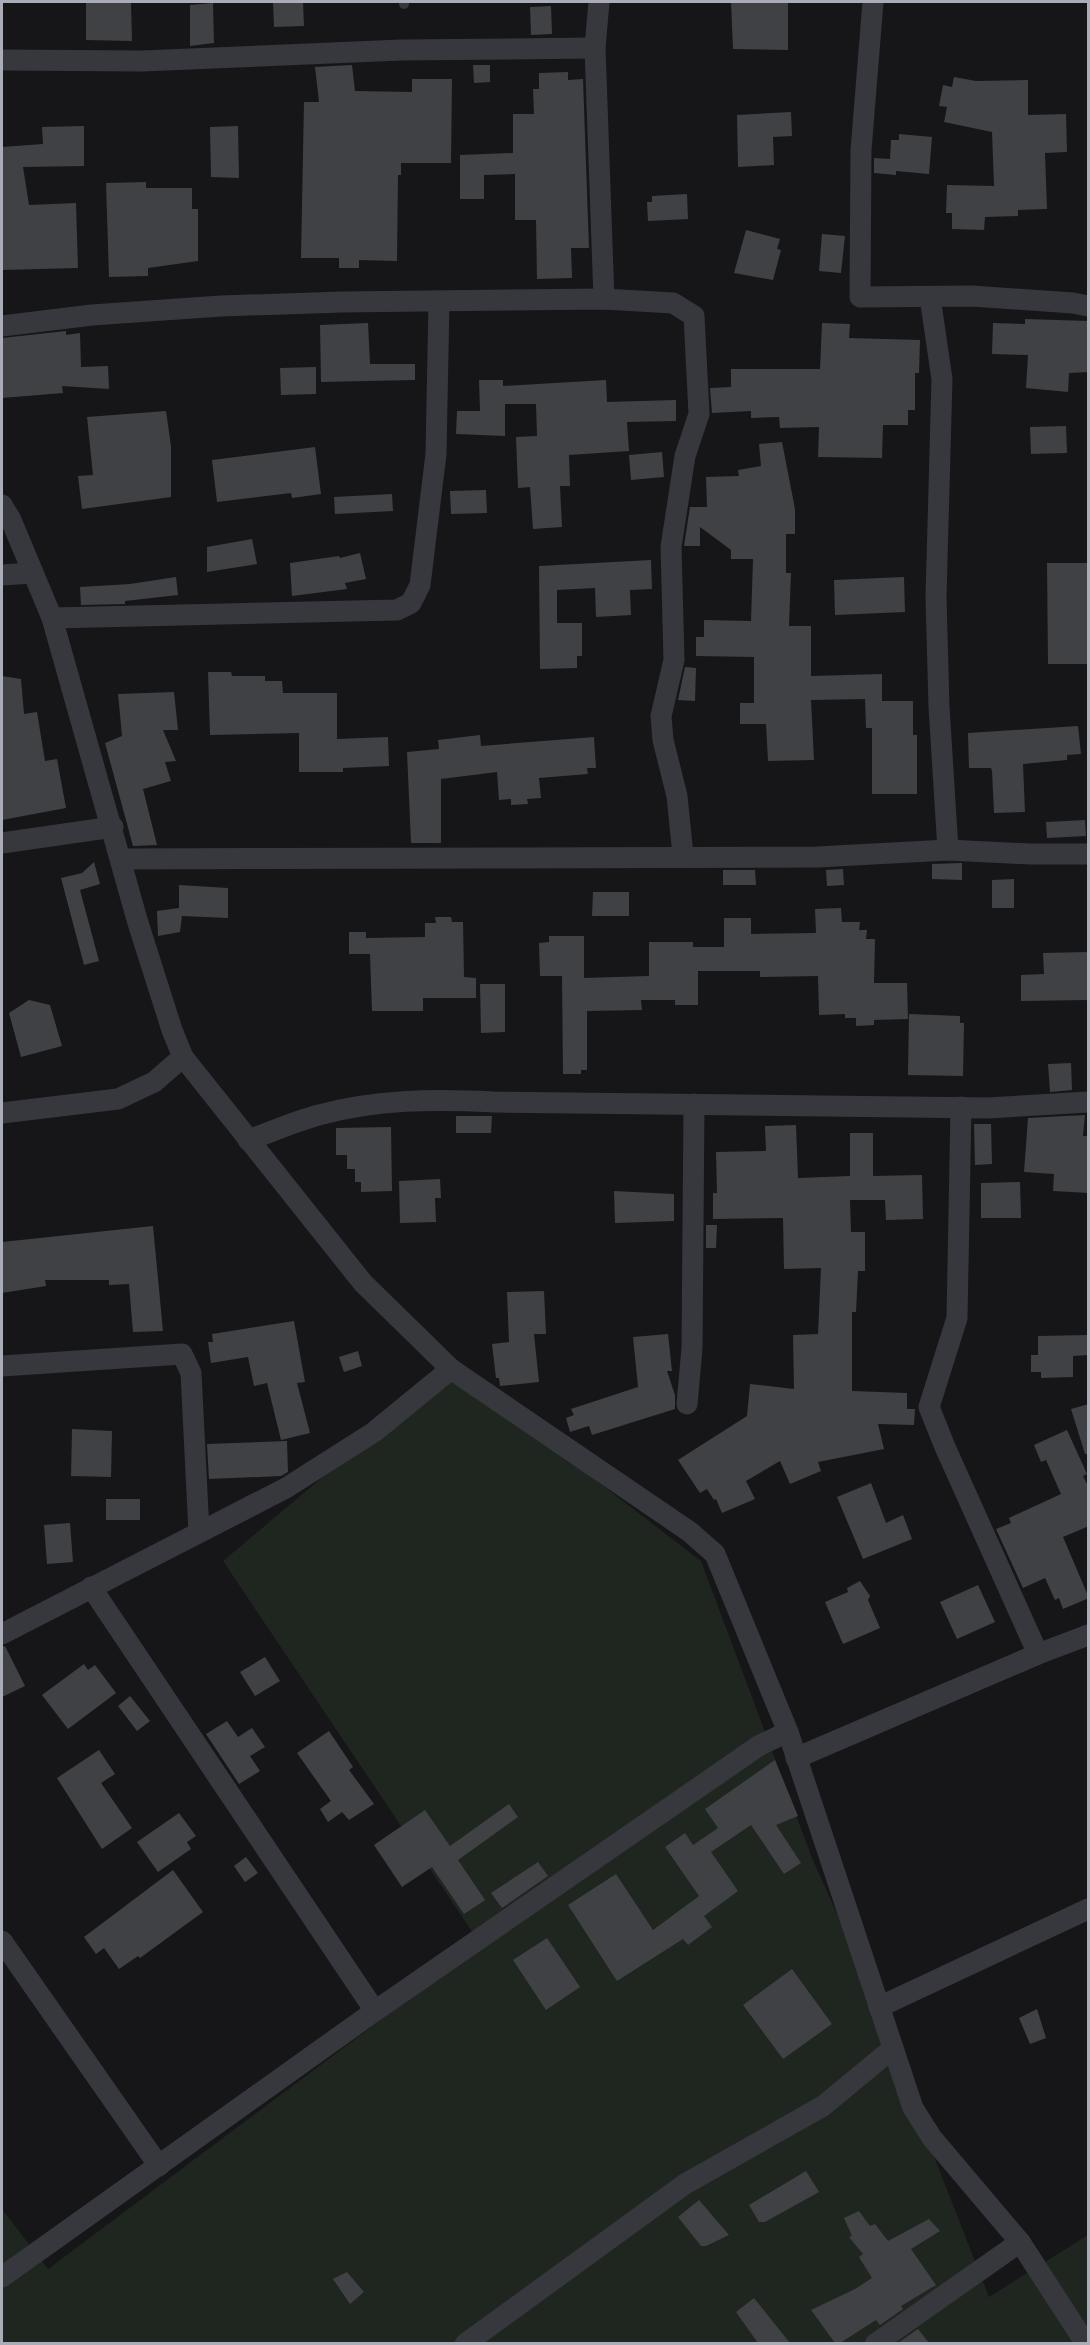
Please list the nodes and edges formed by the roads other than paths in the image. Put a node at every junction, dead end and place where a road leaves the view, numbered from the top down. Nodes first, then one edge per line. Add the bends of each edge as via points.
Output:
1 (598, 2) edge
2 (873, 2) edge
3 (596, 48) junction
4 (2, 60) edge
5 (930, 297) junction
6 (604, 299) junction
7 (440, 301) junction
8 (1089, 306) edge
9 (2, 326) edge
10 (2, 505) edge
11 (32, 573) junction
12 (2, 575) edge
13 (52, 618) junction
14 (113, 827) junction
15 (2, 843) edge
16 (948, 850) junction
17 (1089, 854) edge
18 (683, 855) junction
19 (122, 859) junction
20 (183, 1057) junction
21 (1089, 1102) edge
22 (694, 1104) junction
23 (961, 1107) junction
24 (2, 1113) edge
25 (249, 1140) junction
26 (2, 1366) edge
27 (450, 1369) junction
28 (687, 1404) dead end
29 (199, 1532) junction
30 (91, 1587) junction
31 (2, 1634) edge
32 (1089, 1635) edge
33 (1038, 1654) junction
34 (788, 1732) junction
35 (796, 1758) junction
36 (1089, 1909) edge
37 (2, 1941) edge
38 (879, 2007) junction
39 (375, 2011) junction
40 (892, 2049) junction
41 (159, 2166) junction
42 (1020, 2242) junction
43 (2, 2277) edge
44 (465, 2343) edge
45 (874, 2343) edge
46 (1086, 2343) edge

1 - 3 street
2 - 5 street via 861,150 860,297
3 - 4 street via 401,50 142,61
3 - 6 street
5 - 8 street
5 - 16 street via 942,379 936,597
6 - 7 street
6 - 18 street via 673,303 694,316 699,414 685,456 671,548 674,660 661,716
7 - 9 street via 221,306
7 - 13 street via 436,454 420,585 411,603 397,610
10 - 11 street
11 - 12 street
11 - 13 street
13 - 14 street
14 - 15 street
14 - 19 street
16 - 17 street
16 - 18 street via 818,857
18 - 19 street
19 - 20 street via 141,934
20 - 24 street via 154,1082 118,1099
20 - 25 street
21 - 23 street
22 - 23 street
22 - 25 street via 430,1099 381,1102 318,1115
22 - 28 street via 692,1348
23 - 33 street via 958,1310 929,1407
25 - 27 street via 363,1283
26 - 29 street via 182,1354 191,1373
27 - 29 street via 374,1432 286,1488
27 - 34 street via 708,1546 715,1554
29 - 30 street
30 - 31 street
30 - 39 street
32 - 33 street
33 - 35 street
34 - 35 street
34 - 39 street via 760,1745
35 - 38 street
36 - 38 street
37 - 41 street
38 - 40 street
39 - 41 street
40 - 42 street via 913,2108 932,2138
40 - 44 street via 824,2106 685,2184
41 - 43 street
42 - 45 street
42 - 46 street

